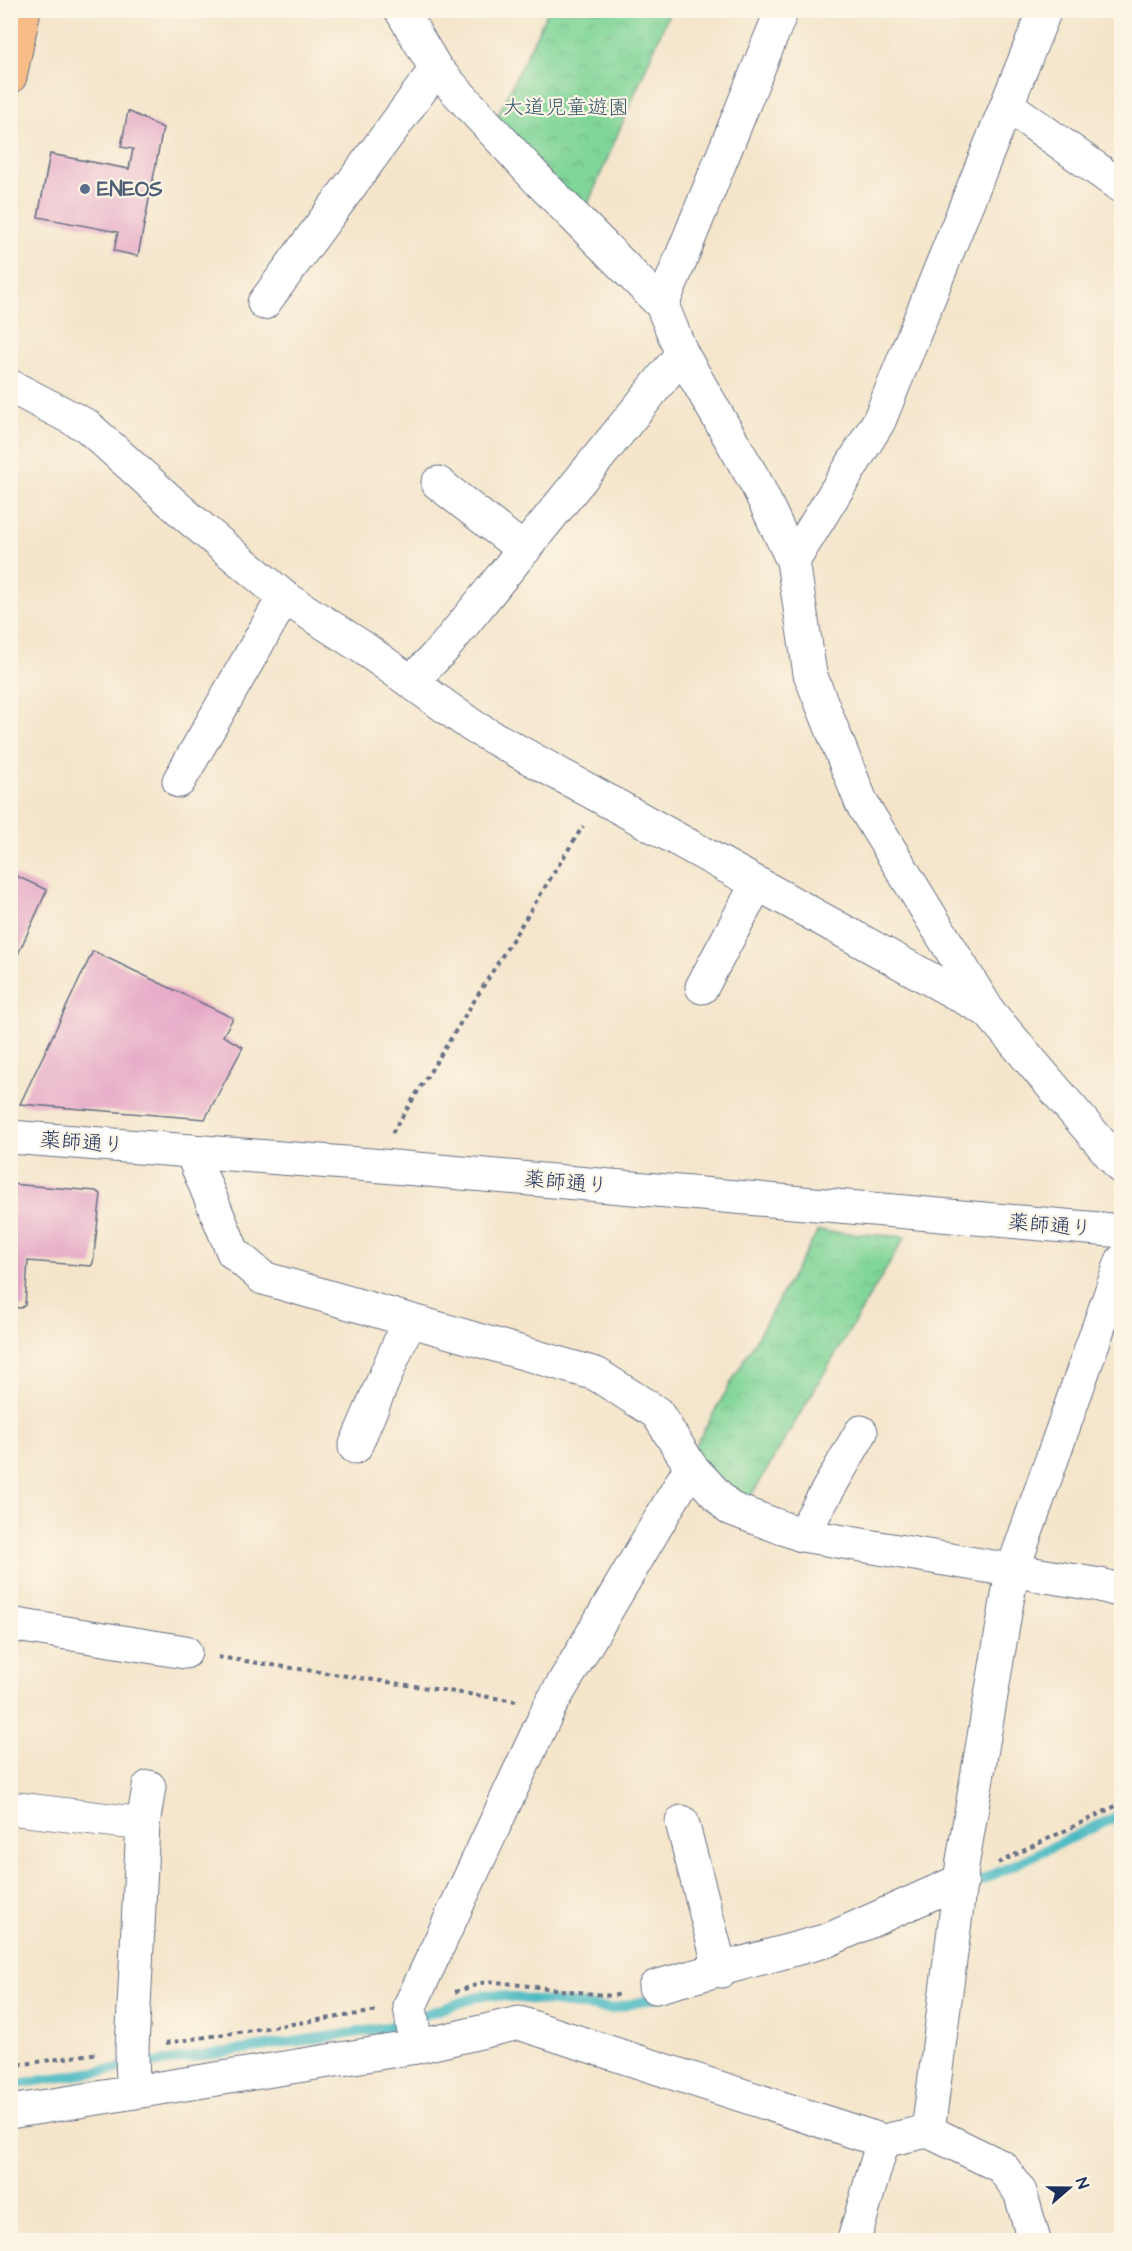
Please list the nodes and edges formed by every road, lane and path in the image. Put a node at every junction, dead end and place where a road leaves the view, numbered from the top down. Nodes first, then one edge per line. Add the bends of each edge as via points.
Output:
1 (24, 10) edge
2 (401, 10) edge
3 (782, 10) edge
4 (1045, 10) edge
5 (436, 69) junction
6 (10, 77) edge
7 (1007, 105) junction
8 (1122, 187) edge
9 (264, 303) dead end
10 (662, 304) junction
11 (682, 354) junction
12 (10, 386) edge
13 (438, 483) dead end
14 (524, 550) junction
15 (793, 561) junction
16 (284, 597) junction
17 (411, 682) junction
18 (179, 781) dead end
19 (601, 797) junction
20 (757, 884) junction
21 (702, 987) dead end
22 (990, 1012) junction
23 (10, 1137) edge
24 (191, 1151) junction
25 (371, 1165) junction
26 (1122, 1168) edge
27 (1122, 1231) edge
28 (1122, 1261) edge
29 (409, 1320) junction
30 (861, 1432) dead end
31 (354, 1447) dead end
32 (691, 1467) junction
33 (802, 1535) junction
34 (1012, 1572) junction
35 (1122, 1591) edge
36 (10, 1624) edge
37 (185, 1652) joint
38 (550, 1706) junction
39 (149, 1787) dead end
40 (1122, 1803) edge
41 (10, 1809) edge
42 (682, 1822) dead end
43 (143, 1824) junction
44 (961, 1890) junction
45 (721, 1971) junction
46 (655, 1987) dead end
47 (410, 2006) junction
48 (416, 2047) junction
49 (132, 2052) junction
50 (10, 2066) edge
51 (133, 2091) junction
52 (10, 2112) edge
53 (928, 2132) junction
54 (883, 2141) junction
55 (854, 2241) edge
56 (1034, 2241) edge

1 - 6 main road
2 - 5 street
3 - 10 street
4 - 7 street
5 - 9 street
5 - 10 street via 540,182
7 - 8 street
7 - 15 street via 879,421
10 - 11 street
11 - 14 street
11 - 15 street via 756,483
12 - 16 street via 87,426
13 - 14 street
14 - 17 street
15 - 22 street via 810,674 862,804
16 - 17 street
16 - 18 street
17 - 19 street via 474,727
19 - 20 street
19 - 25 path
20 - 21 street
20 - 22 street
22 - 26 street
23 - 24 street, 薬師通り
24 - 25 street, 薬師通り
24 - 29 street via 233,1252 263,1278
25 - 27 street, 薬師通り
28 - 34 street
29 - 31 street
29 - 32 street via 596,1374 657,1413
30 - 33 street
32 - 33 street via 729,1508
32 - 38 street
33 - 34 street
34 - 35 street
34 - 44 street
36 - 37 street
37 - 38 path
38 - 47 street
39 - 43 street
40 - 44 path
41 - 43 street
42 - 45 street
43 - 49 street
44 - 45 street via 828,1940
44 - 53 street
45 - 46 street
47 - 48 street
47 - 49 path
48 - 51 street
48 - 54 street via 519,2023
49 - 50 path
49 - 51 street
51 - 52 street
53 - 54 street
53 - 56 street via 1002,2167 1020,2192
54 - 55 street

